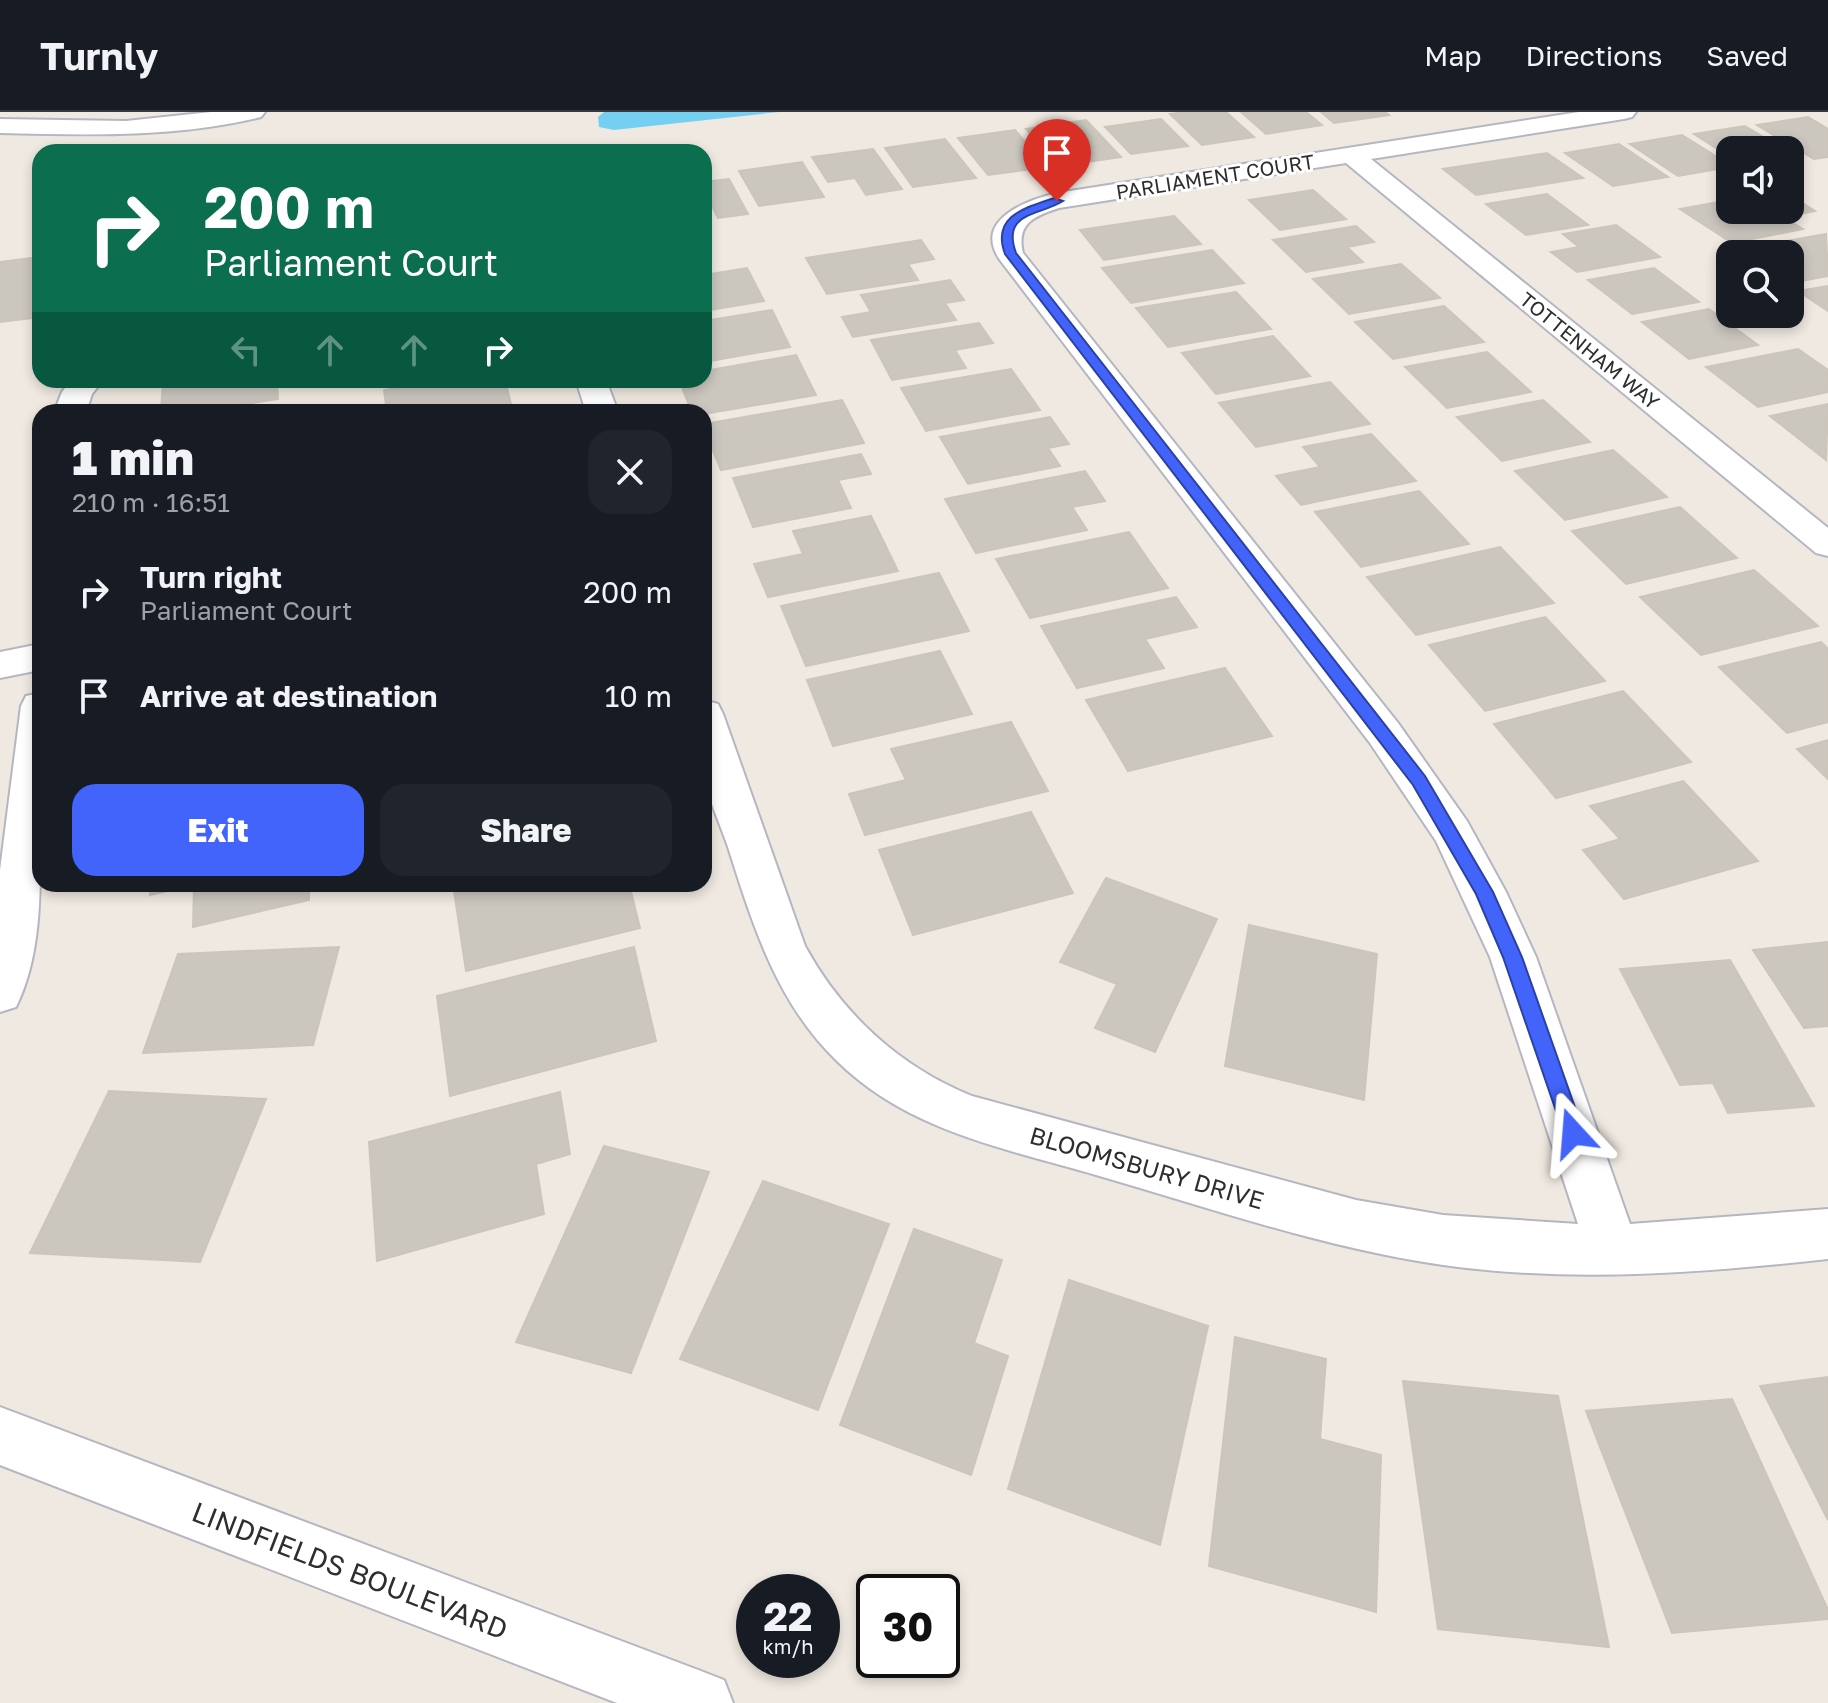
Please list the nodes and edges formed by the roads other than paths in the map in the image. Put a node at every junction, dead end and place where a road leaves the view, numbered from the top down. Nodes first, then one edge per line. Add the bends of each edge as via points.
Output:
1 (253, 112) edge
2 (1624, 112) edge
3 (0, 126) edge
4 (1351, 155) junction
5 (1828, 545) edge
6 (32, 659) edge
7 (0, 665) edge
8 (712, 738) edge
9 (32, 777) edge
10 (0, 993) edge
11 (1828, 1234) edge
12 (1613, 1250) junction
13 (0, 1436) edge
14 (701, 1703) edge

1 - 3 street via 126,128
2 - 4 street, PARLIAMENT COURT
4 - 5 street, TOTTENHAM WAY
4 - 12 street, PARLIAMENT COURT via 1040,205 1014,220 1006,241 1010,254 1384,733 1452,832 1513,957
6 - 7 street
8 - 12 street, BLOOMSBURY DRIVE via 798,980 849,1044 918,1093 958,1113 1338,1221 1455,1242
9 - 10 street via 16,919
11 - 12 street, BLOOMSBURY DRIVE
13 - 14 street, LINDFIELDS BOULEVARD

